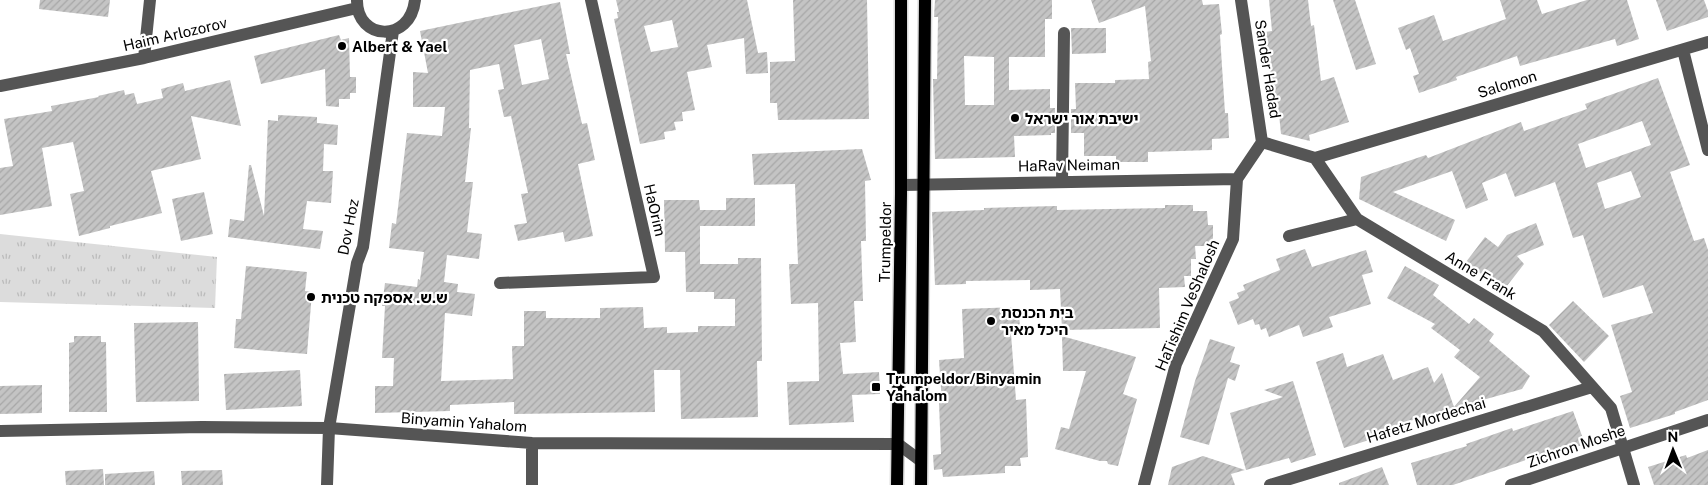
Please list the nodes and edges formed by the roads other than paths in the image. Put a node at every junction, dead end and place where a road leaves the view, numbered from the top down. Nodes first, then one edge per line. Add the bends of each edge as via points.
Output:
1 (150, 0) edge
2 (415, 0) edge
3 (591, 0) edge
4 (901, 0) edge
5 (925, 0) edge
6 (1241, 0) edge
7 (357, 4) edge
8 (393, 31) junction
9 (1064, 33) dead end
10 (1708, 42) edge
11 (1683, 50) junction
12 (144, 58) junction
13 (0, 86) edge
14 (1262, 142) junction
15 (1708, 150) edge
16 (1315, 158) junction
17 (1236, 179) junction
18 (1062, 181) junction
19 (902, 184) junction
20 (924, 184) junction
21 (1357, 220) junction
22 (1289, 236) dead end
23 (500, 283) dead end
24 (1592, 387) junction
25 (1708, 420) edge
26 (329, 428) junction
27 (0, 431) edge
28 (532, 443) junction
29 (898, 444) junction
30 (1622, 447) junction
31 (921, 460) junction
32 (327, 485) edge
33 (532, 485) edge
34 (897, 485) edge
35 (921, 485) edge
36 (1144, 485) edge
37 (1270, 485) edge
38 (1511, 485) edge
39 (1634, 485) edge

1 - 12 street
2 - 8 street via 410,19
3 - 23 street, HaOrim via 654,277
4 - 19 main road, Trumpeldor
5 - 20 main road
6 - 14 street, Sander Hadad
7 - 8 street via 367,25 376,30
7 - 12 street, Haim Arlozorov
8 - 26 street, Dov Hoz via 364,247 357,263
9 - 18 street
10 - 11 street, Salomon
11 - 15 street
11 - 16 street, Salomon
12 - 13 street, Haim Arlozorov
14 - 16 street
14 - 17 street
16 - 21 street, Anne Frank
17 - 18 street, HaRav Neiman
17 - 36 street, HaTishim VeShalosh via 1233,239 1176,364
18 - 20 street, HaRav Neiman
19 - 20 street, HaRav Neiman
19 - 29 main road, Trumpeldor
20 - 31 main road
21 - 22 street
21 - 24 street, Anne Frank via 1543,331
24 - 30 street, Anne Frank via 1611,408
24 - 37 street, Hafetz Mordechai
25 - 30 street, Zichron Moshe
26 - 27 street, Binyamin Yahalom
26 - 28 street, Binyamin Yahalom
26 - 32 street, Dov Hoz
28 - 29 street, Binyamin Yahalom
28 - 33 street
29 - 31 street
29 - 34 main road, Trumpeldor
30 - 38 street, Zichron Moshe
30 - 39 street, Anne Frank
31 - 35 main road

